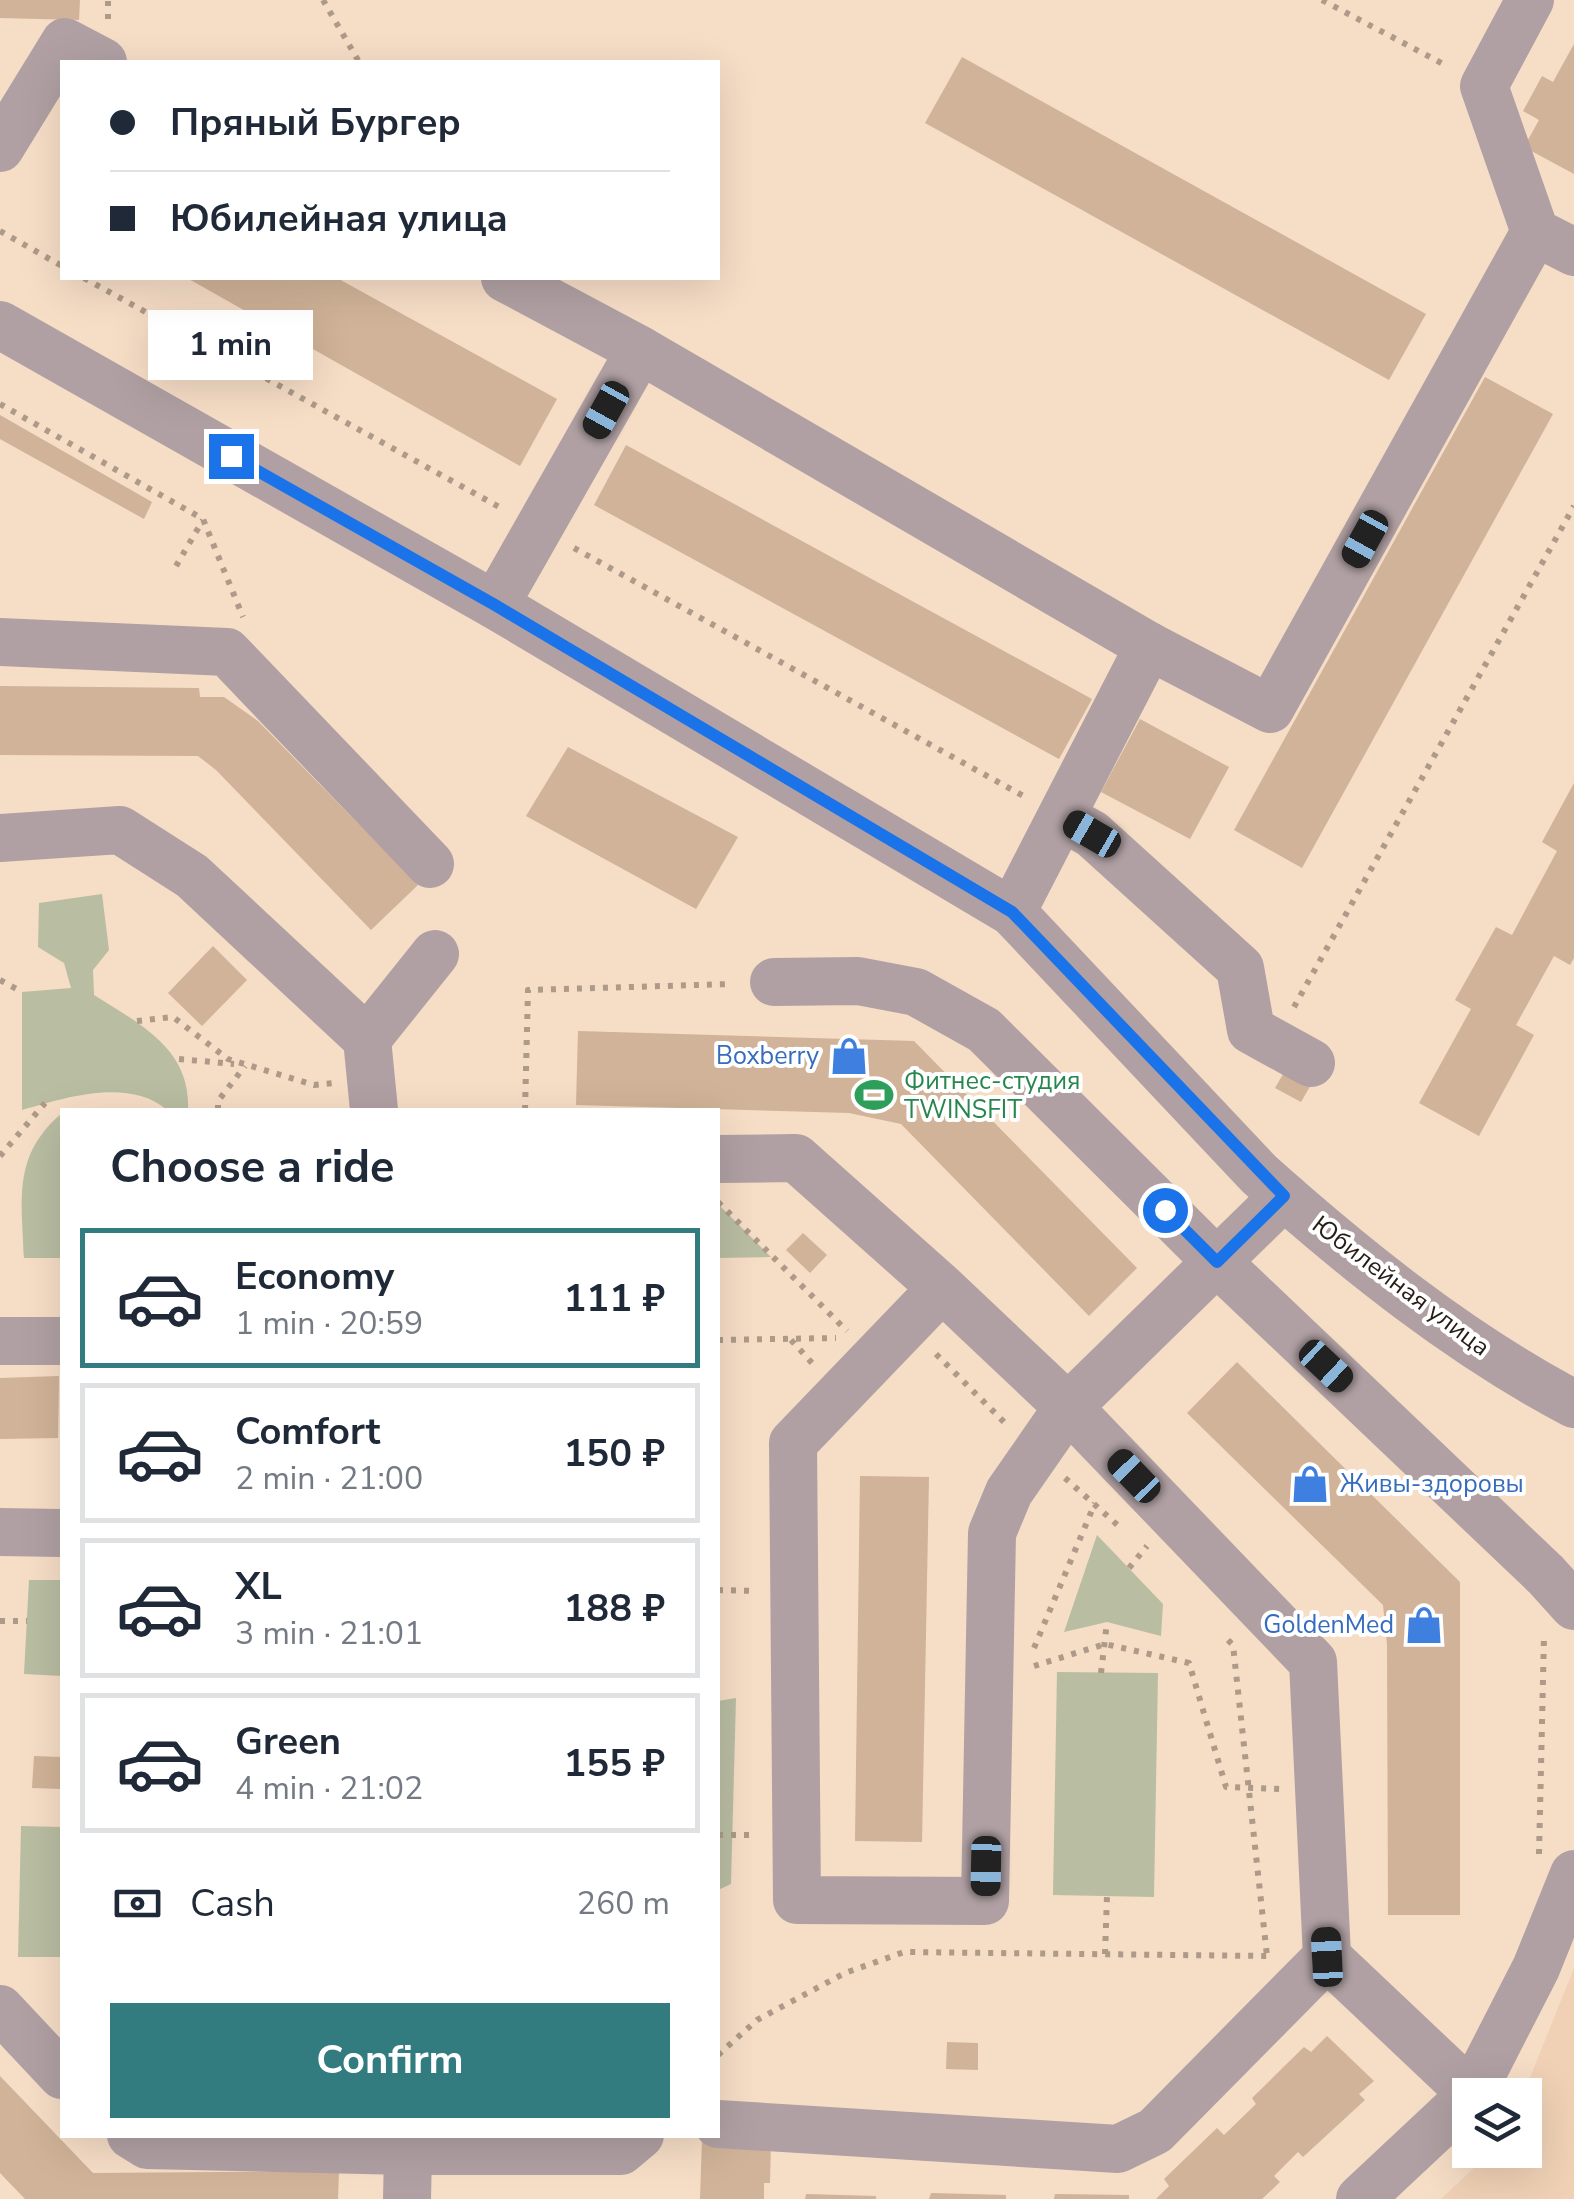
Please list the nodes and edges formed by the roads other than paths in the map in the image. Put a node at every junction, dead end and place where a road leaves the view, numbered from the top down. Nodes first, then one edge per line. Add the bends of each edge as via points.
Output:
1 (1530, 0) edge
2 (99, 60) edge
3 (0, 148) edge
4 (1554, 242) edge
5 (509, 280) edge
6 (0, 325) edge
7 (640, 350) junction
8 (495, 605) junction
9 (0, 642) edge
10 (1149, 646) junction
11 (1063, 818) junction
12 (0, 838) edge
13 (430, 864) dead end
14 (1012, 912) junction
15 (435, 954) dead end
16 (774, 982) road end
17 (1292, 1054) road end
18 (371, 1076) edge
19 (720, 1159) edge
20 (1284, 1196) junction
21 (1217, 1262) junction
22 (942, 1288) junction
23 (0, 1341) edge
24 (60, 1342) edge
25 (1574, 1404) edge
26 (1068, 1408) junction
27 (0, 1532) edge
28 (60, 1533) edge
29 (1560, 1590) edge
30 (1556, 1872) edge
31 (1327, 1957) junction
32 (0, 2009) edge
33 (60, 2073) edge
34 (1453, 2078) edge
35 (1480, 2078) edge
36 (1452, 2113) edge
37 (720, 2124) edge
38 (136, 2138) edge
39 (636, 2138) edge
40 (408, 2152) junction
41 (407, 2199) edge
42 (1360, 2199) edge

1 - 4 street via 1484,86
2 - 3 street via 65,42
4 - 10 street via 1270,709
5 - 7 street
6 - 8 street, Юбилейная улица
7 - 8 street
7 - 10 street
8 - 14 street, Юбилейная улица
9 - 13 street via 226,652
10 - 11 street
11 - 14 street
11 - 17 street via 1092,834 1240,968 1251,1030
12 - 18 street via 120,830 192,876
14 - 20 street, Юбилейная улица
15 - 18 street
16 - 21 street via 858,981 916,992 984,1030
19 - 22 street via 796,1158
20 - 21 street
20 - 25 street, Юбилейная улица via 1516,1374
21 - 26 street
21 - 29 street
22 - 26 street
22 - 26 street via 793,1443 798,1900 985,1901 992,1533 1009,1492
23 - 24 street
26 - 31 street via 1314,1662
27 - 28 street
30 - 35 street via 1536,1968
31 - 34 street
31 - 37 street via 1155,2132 1118,2149
32 - 33 street
36 - 42 street
38 - 40 street via 147,2145
39 - 40 street via 621,2151
40 - 41 street

